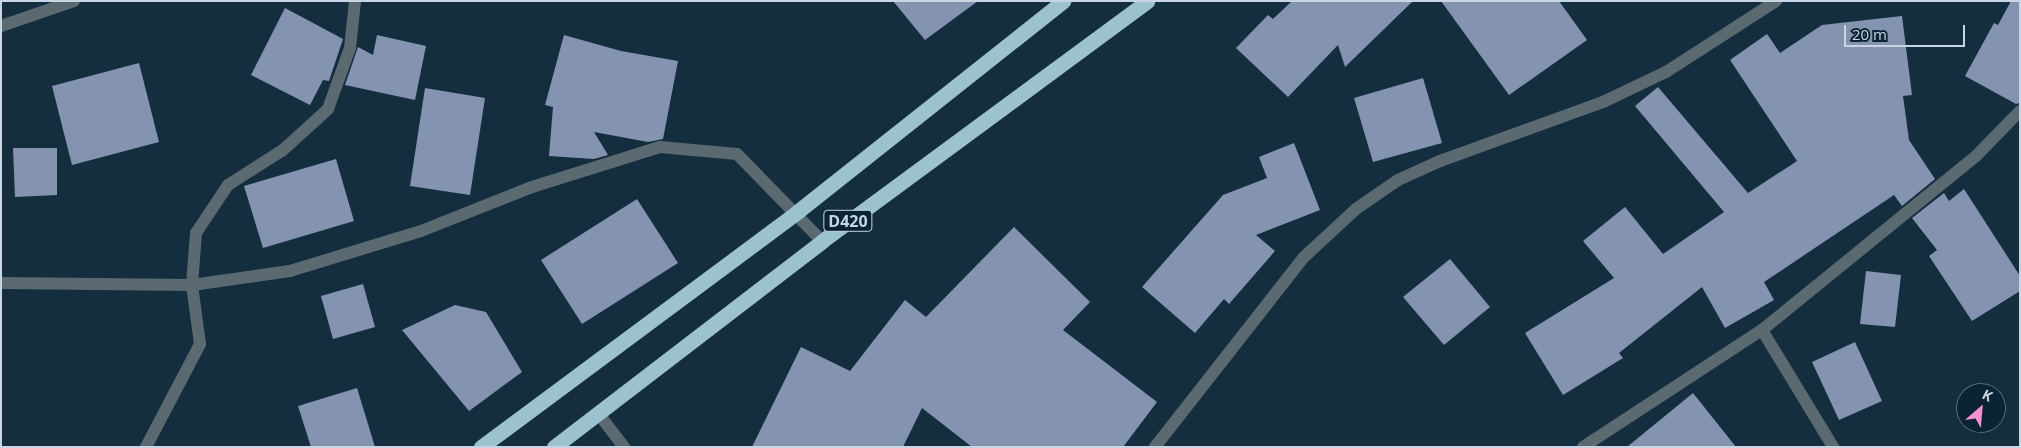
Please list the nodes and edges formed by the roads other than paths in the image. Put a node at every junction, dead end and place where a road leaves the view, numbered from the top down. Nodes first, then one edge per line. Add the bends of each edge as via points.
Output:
1 (74, 1) edge
2 (355, 1) edge
3 (1063, 1) edge
4 (1146, 1) edge
5 (1776, 1) edge
6 (1, 26) edge
7 (2020, 111) edge
8 (797, 212) junction
9 (822, 241) junction
10 (1, 282) edge
11 (192, 285) junction
12 (1762, 330) junction
13 (598, 413) junction
14 (146, 447) edge
15 (481, 447) edge
16 (554, 447) edge
17 (624, 447) edge
18 (1155, 447) edge
19 (1583, 447) edge
20 (1833, 447) edge

1 - 6 street
2 - 11 street via 350,48 328,109 283,150 228,186 196,233
3 - 8 highway, D420
4 - 9 highway, D420
5 - 18 street via 1666,72 1603,102 1440,161 1398,180 1356,209 1303,258
7 - 12 street via 1976,156
8 - 9 street
8 - 11 street via 737,154 660,147 532,187 421,231 290,271
8 - 15 highway, D420
9 - 13 highway, D420
10 - 11 street
11 - 14 street via 200,344
12 - 19 street
12 - 20 street
13 - 16 highway, D420
13 - 17 street

